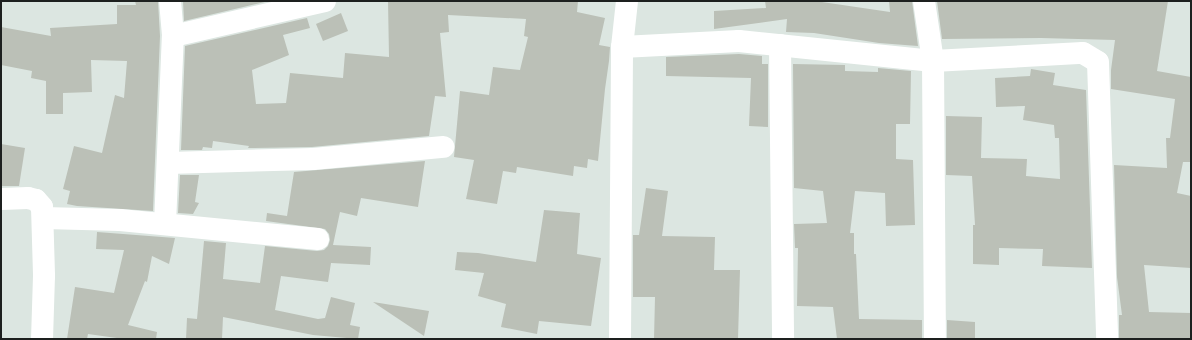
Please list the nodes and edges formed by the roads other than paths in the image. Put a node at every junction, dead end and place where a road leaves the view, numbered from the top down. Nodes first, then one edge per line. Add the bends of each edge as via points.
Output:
1 (170, 1) edge
2 (325, 1) edge
3 (627, 1) edge
4 (924, 1) edge
5 (173, 36) junction
6 (780, 45) junction
7 (622, 47) junction
8 (933, 61) junction
9 (443, 147) dead end
10 (168, 163) junction
11 (1, 199) edge
12 (44, 218) junction
13 (165, 224) junction
14 (318, 238) dead end
15 (42, 339) edge
16 (620, 339) edge
17 (783, 339) edge
18 (935, 339) edge
19 (1107, 339) edge

1 - 5 street
2 - 5 street
3 - 7 street
4 - 8 street
5 - 10 street
6 - 7 street via 739,41
6 - 8 street
6 - 17 street
7 - 16 street
8 - 18 street
8 - 19 street via 1083,53 1098,62
9 - 10 street via 313,159
10 - 13 street
11 - 12 street via 36,200 42,207
12 - 13 street
12 - 15 street
13 - 14 street

